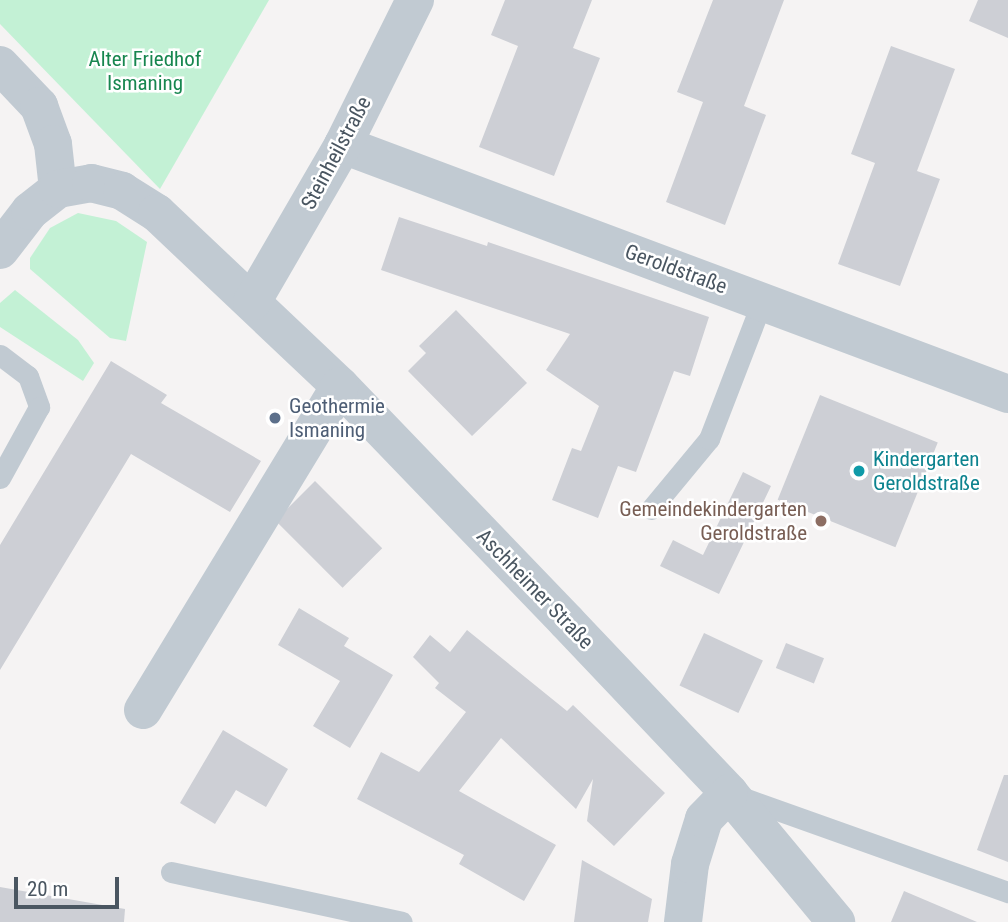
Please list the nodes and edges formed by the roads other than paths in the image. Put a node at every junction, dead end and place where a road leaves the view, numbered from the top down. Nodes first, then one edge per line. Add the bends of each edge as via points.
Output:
1 (415, 0) edge
2 (0, 65) edge
3 (343, 145) junction
4 (58, 189) junction
5 (0, 250) edge
6 (252, 302) junction
7 (762, 302) junction
8 (0, 355) edge
9 (340, 386) junction
10 (1008, 394) edge
11 (0, 478) edge
12 (651, 509) dead end
13 (143, 710) dead end
14 (729, 793) junction
15 (171, 873) dead end
16 (1008, 892) edge
17 (402, 922) edge
18 (683, 922) edge
19 (836, 922) edge

1 - 3 street, Steinheilstraße
2 - 4 street via 39,106 53,145
3 - 6 street, Steinheilstraße
3 - 7 street, Geroldstraße
4 - 5 street via 30,211
4 - 6 street, Aschheimer Straße via 91,183 141,201
6 - 9 street, Aschheimer Straße
7 - 10 street, Geroldstraße
7 - 12 lane via 709,439
8 - 11 lane via 28,376 39,407
9 - 13 street
9 - 14 street, Aschheimer Straße
14 - 16 lane, Aschheimer Straße
14 - 18 street via 704,819 690,864
14 - 19 street, Aschheimer Straße
15 - 17 lane

